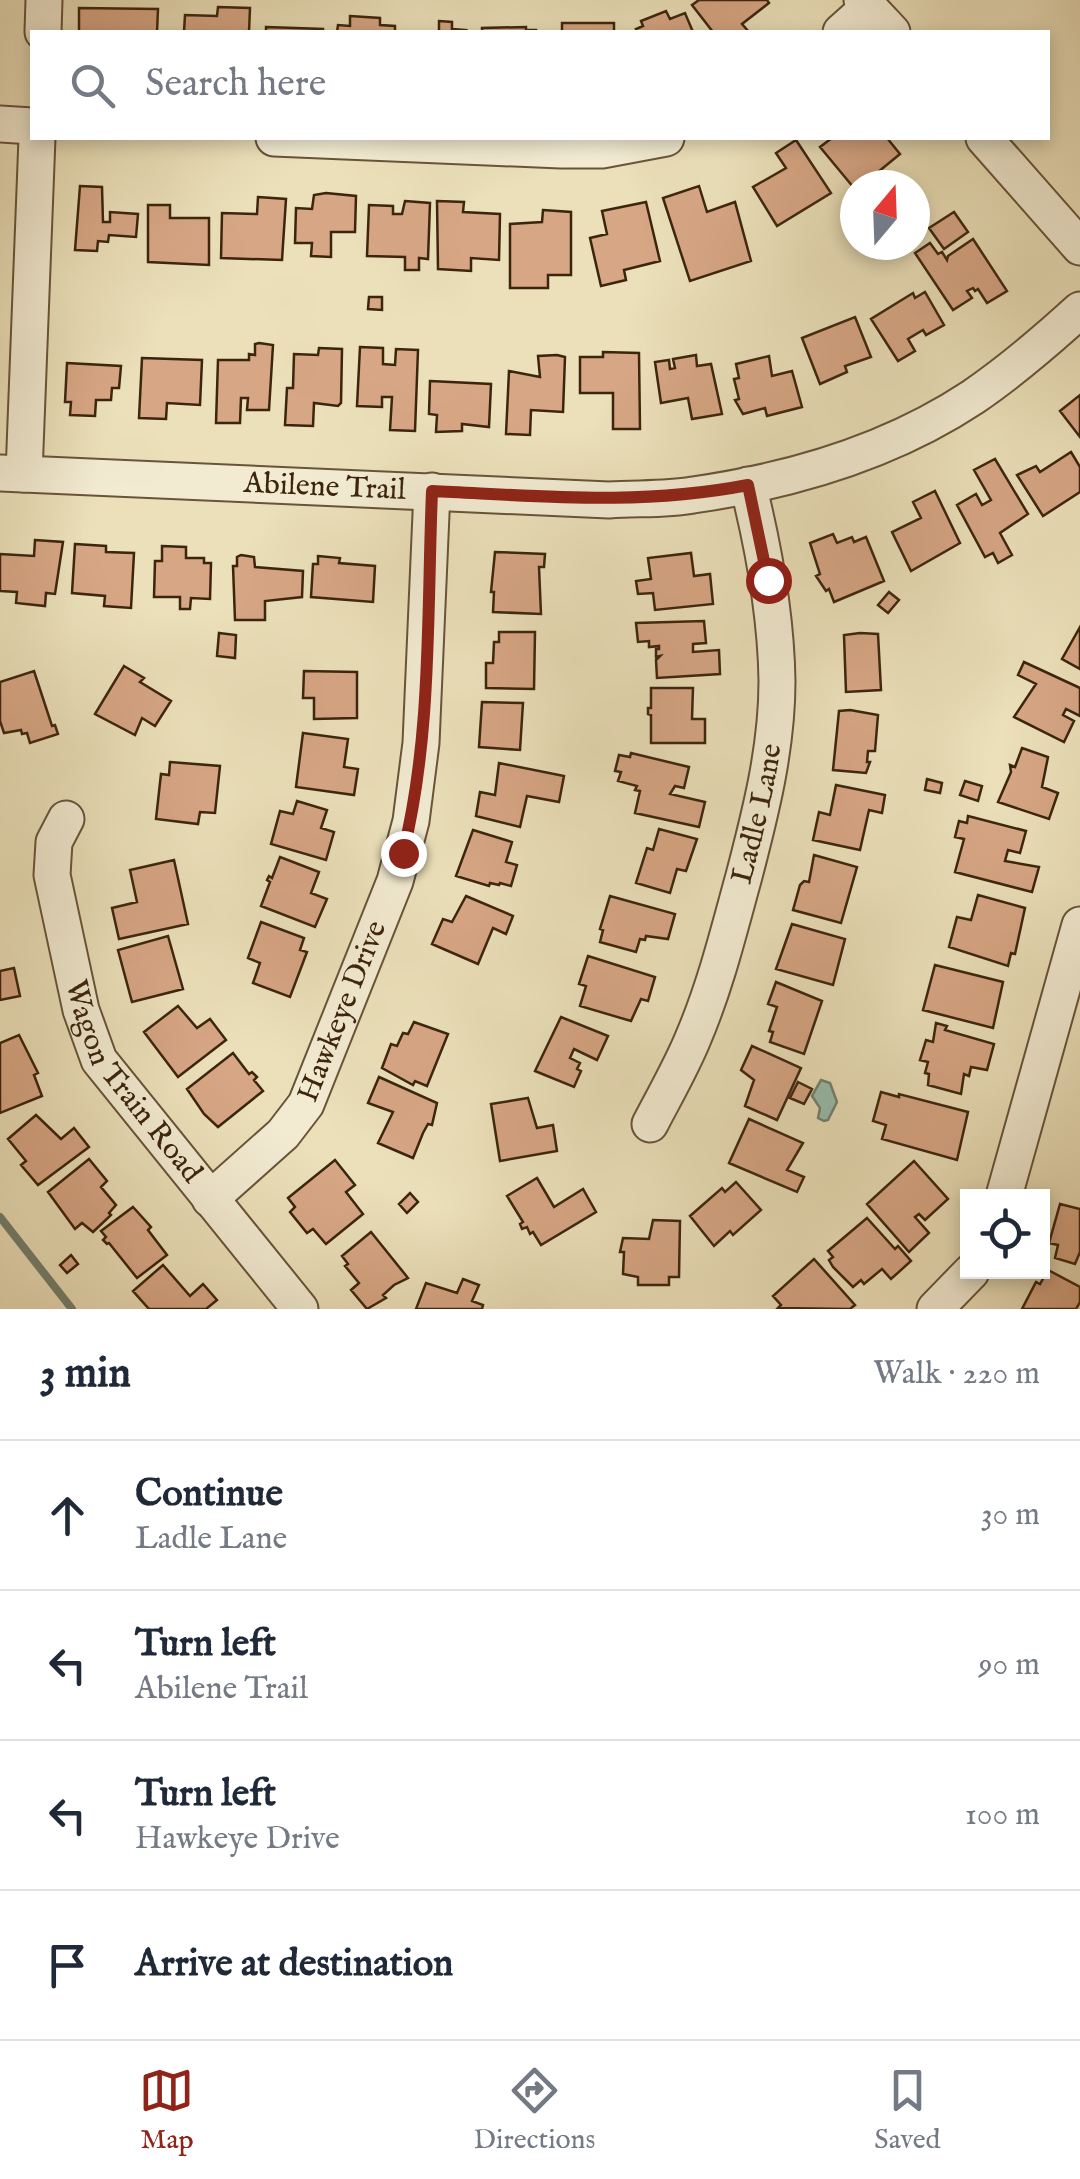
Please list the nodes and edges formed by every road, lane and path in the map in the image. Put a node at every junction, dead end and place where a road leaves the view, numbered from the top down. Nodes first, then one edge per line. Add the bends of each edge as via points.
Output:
1 (44, 0) edge
2 (874, 13) edge
3 (43, 30) edge
4 (844, 30) edge
5 (0, 124) edge
6 (30, 126) edge
7 (37, 140) edge
8 (322, 140) edge
9 (655, 140) edge
10 (986, 140) edge
11 (1080, 247) edge
12 (1080, 310) edge
13 (12, 473) edge
14 (748, 485) junction
15 (432, 491) junction
16 (66, 819) dead end
17 (1080, 925) edge
18 (650, 1124) dead end
19 (1006, 1189) edge
20 (210, 1199) junction
21 (964, 1279) edge
22 (300, 1309) edge
23 (935, 1309) edge

1 - 3 street
2 - 4 street
5 - 6 street
7 - 13 street
8 - 9 street via 602,150
10 - 11 street
12 - 14 street, Abilene Trail via 955,407 835,465
13 - 15 street, Abilene Trail
14 - 15 street, Abilene Trail via 609,500
14 - 18 street, Ladle Lane via 776,647 771,764 719,966 685,1058
15 - 20 street, Hawkeye Drive via 419,767 395,881 306,1104 283,1134
16 - 20 street, Wagon Train Road via 54,842 52,875 90,1040 112,1080
17 - 19 street
20 - 22 street, Wagon Train Road
21 - 23 street

